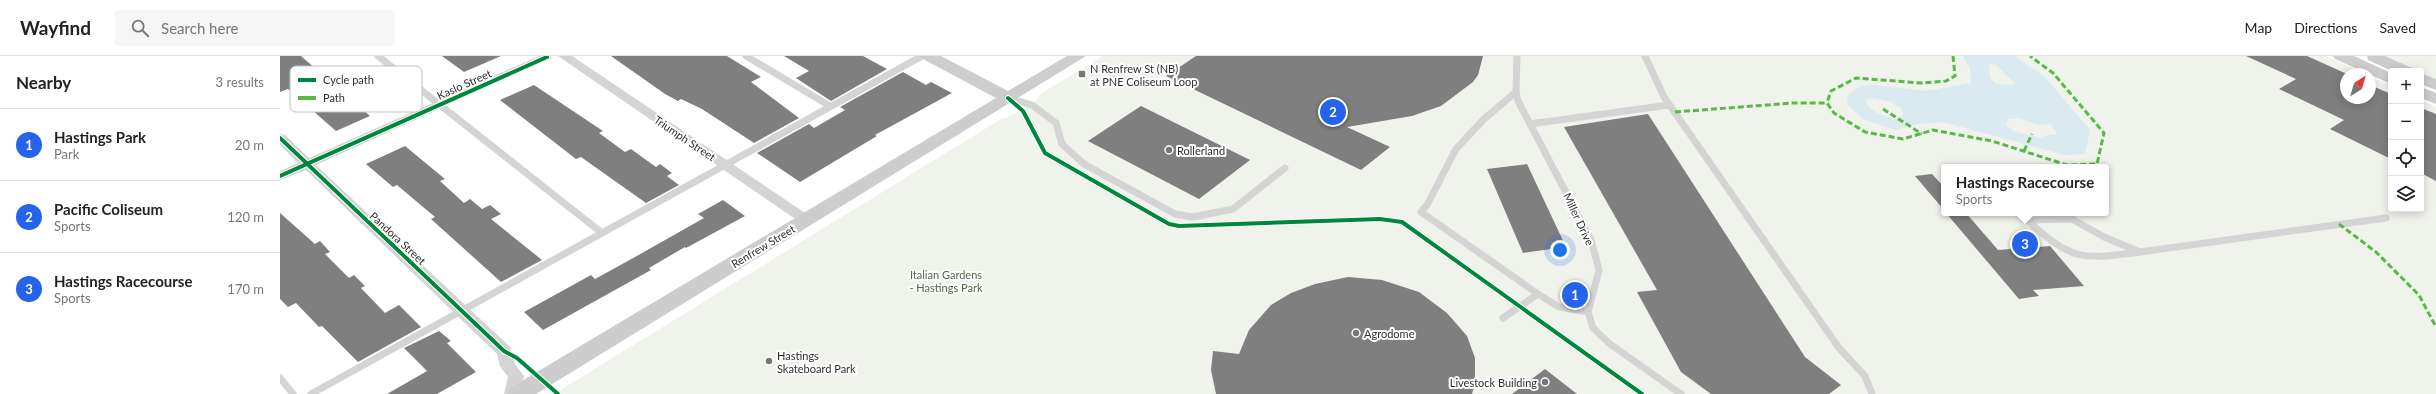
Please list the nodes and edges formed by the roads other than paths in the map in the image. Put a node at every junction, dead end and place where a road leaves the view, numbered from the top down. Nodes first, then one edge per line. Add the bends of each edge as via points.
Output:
1 (378, 56) edge
2 (564, 56) edge
3 (746, 56) edge
4 (922, 56) edge
5 (929, 56) edge
6 (1078, 56) edge
7 (1517, 56) edge
8 (1645, 56) edge
9 (2341, 56) edge
10 (2373, 56) edge
11 (546, 57) edge
12 (390, 66) edge
13 (2399, 68) edge
14 (2388, 78) edge
15 (2424, 79) edge
16 (2436, 85) edge
17 (422, 91) edge
18 (1516, 92) junction
19 (2424, 93) edge
20 (1008, 98) junction
21 (2436, 99) edge
22 (439, 105) junction
23 (1670, 105) junction
24 (830, 106) junction
25 (1530, 124) junction
26 (280, 138) edge
27 (307, 164) junction
28 (724, 164) junction
29 (1284, 168) dead end
30 (280, 176) edge
31 (2386, 218) dead end
32 (806, 220) junction
33 (602, 233) junction
34 (2140, 252) junction
35 (1538, 294) junction
36 (460, 310) junction
37 (1588, 312) junction
38 (1503, 318) dead end
39 (280, 378) edge
40 (293, 394) edge
41 (311, 394) edge
42 (512, 394) edge
43 (518, 394) edge
44 (1681, 394) edge
45 (1872, 394) edge

1 - 12 lane
2 - 11 street
2 - 28 street, Triumph Street
3 - 24 lane
4 - 24 lane
5 - 20 street
6 - 20 street, Renfrew Street
7 - 18 lane, Miller Drive
8 - 23 lane
9 - 14 street
10 - 13 street
11 - 22 street, Kaslo Street
15 - 16 street
17 - 22 lane
18 - 25 lane, Miller Drive
18 - 35 lane via 1484,119 1456,149 1421,212
19 - 21 street
20 - 29 lane via 1032,105 1056,123 1062,144 1084,164 1175,214 1193,217 1233,209
20 - 32 street, Renfrew Street
22 - 27 street, Kaslo Street
22 - 33 lane
23 - 25 lane
23 - 45 lane via 1839,348 1865,376
24 - 28 lane
25 - 37 lane, Miller Drive via 1591,240 1599,270
26 - 27 street, Pandora Street
27 - 30 street, Kaslo Street
27 - 36 street, Pandora Street
28 - 32 street, Triumph Street
28 - 33 lane
31 - 34 lane
32 - 43 street, Renfrew Street
33 - 36 lane
34 - 34 lane via 2095,258 2071,253 2049,240 2027,220 2072,219 2104,237
35 - 37 lane via 1559,307
35 - 38 lane
36 - 41 lane
36 - 42 street, Pandora Street via 504,352 508,366 516,376
37 - 44 lane via 1593,328 1610,344
39 - 40 lane

